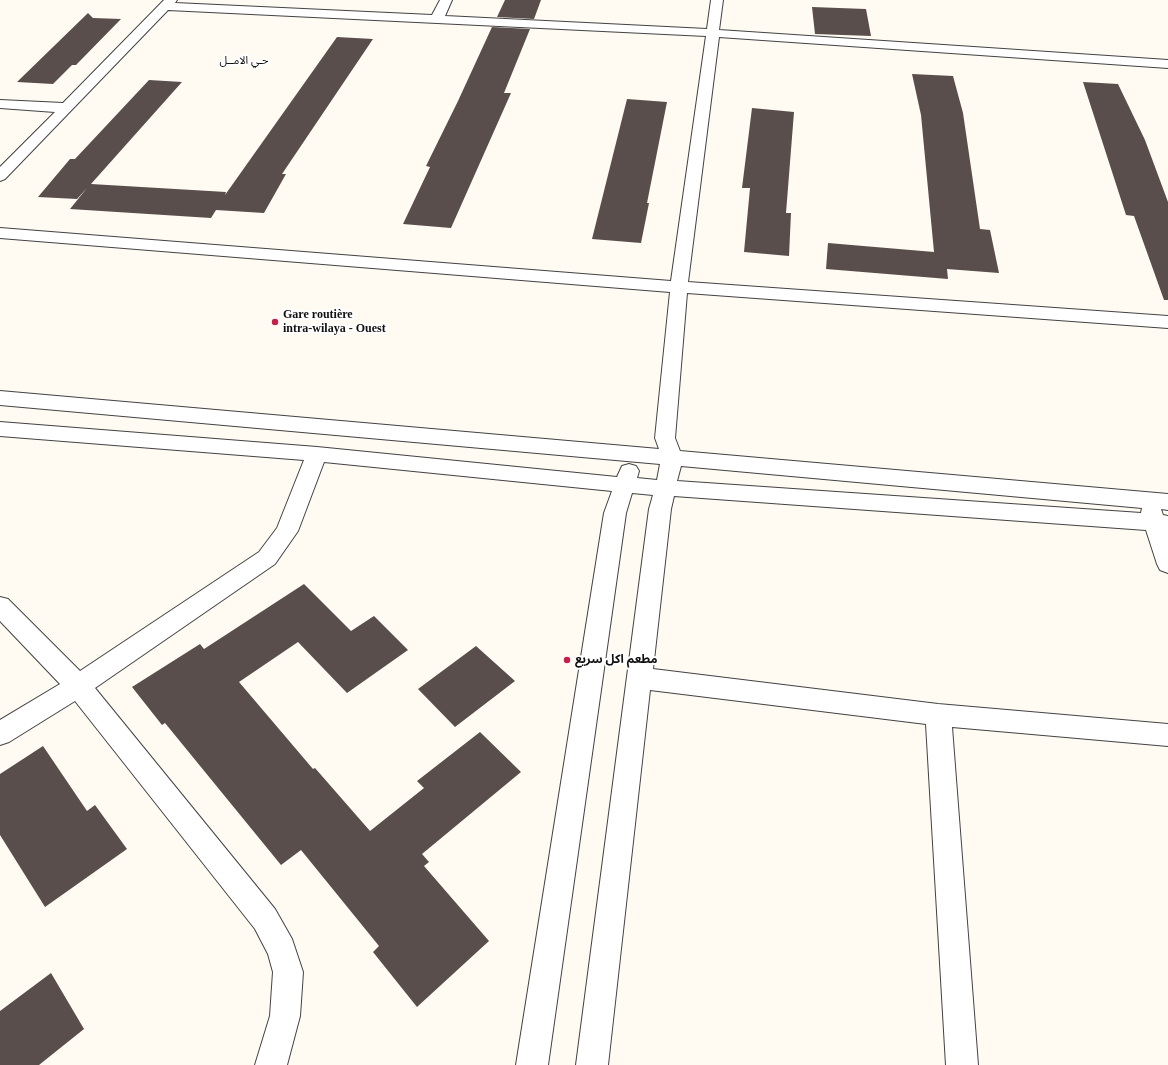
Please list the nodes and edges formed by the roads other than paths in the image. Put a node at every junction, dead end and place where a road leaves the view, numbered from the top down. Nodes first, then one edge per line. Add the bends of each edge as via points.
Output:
1 (446, 0) edge
2 (717, 0) edge
3 (169, 3) edge
4 (437, 19) junction
5 (713, 34) junction
6 (1168, 64) edge
7 (0, 104) edge
8 (67, 108) junction
9 (0, 176) edge
10 (0, 233) edge
11 (679, 287) junction
12 (1168, 322) edge
13 (0, 398) edge
14 (0, 429) edge
15 (665, 438) junction
16 (316, 454) junction
17 (635, 456) junction
18 (672, 459) junction
19 (623, 485) junction
20 (666, 486) junction
21 (1147, 501) junction
22 (1168, 502) edge
23 (1162, 523) edge
24 (1168, 564) edge
25 (0, 606) edge
26 (640, 678) junction
27 (78, 686) junction
28 (938, 715) junction
29 (0, 734) edge
30 (1168, 735) edge
31 (271, 1065) edge
32 (532, 1065) edge
33 (592, 1065) edge
34 (962, 1065) edge

1 - 4 street
2 - 5 street
3 - 4 street
3 - 8 street
4 - 5 street
5 - 6 street
5 - 11 street
7 - 8 street
8 - 9 street
10 - 11 street
11 - 12 street
11 - 15 street
13 - 17 street
14 - 16 street
15 - 17 street
15 - 18 street
16 - 19 street
16 - 27 street via 287,531 267,558
17 - 18 street
17 - 19 street
18 - 20 street
18 - 21 street
19 - 20 street
19 - 32 street via 615,513
20 - 23 street
20 - 26 street via 660,509
21 - 22 street
21 - 23 street
23 - 24 street
25 - 27 street
26 - 28 street
26 - 33 street
27 - 29 street
27 - 31 street via 265,919 282,949 288,972 285,1016
28 - 30 street
28 - 34 street

